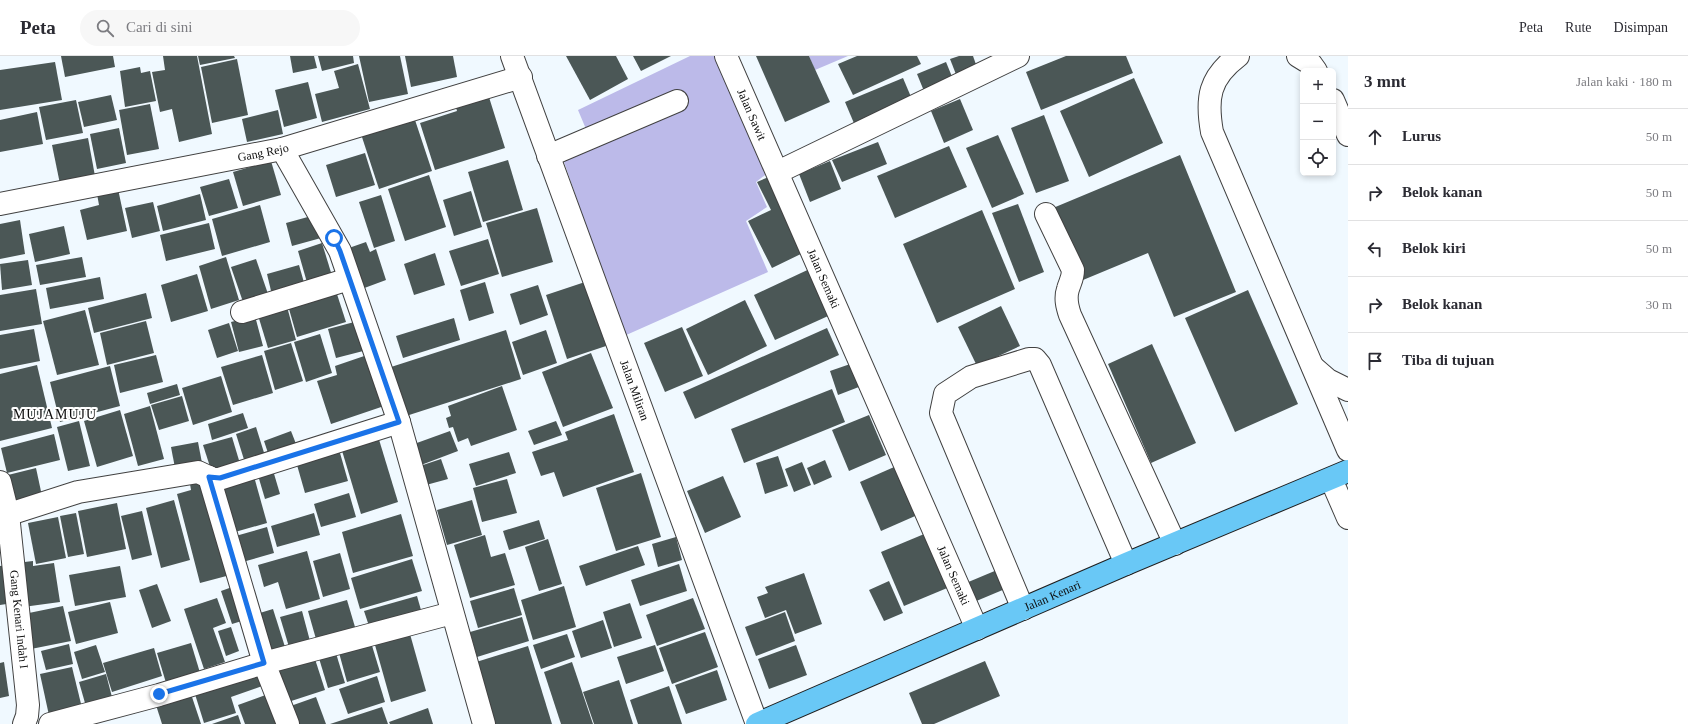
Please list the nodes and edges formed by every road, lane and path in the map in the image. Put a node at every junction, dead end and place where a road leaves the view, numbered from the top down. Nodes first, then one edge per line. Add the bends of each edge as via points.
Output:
1 (512, 56) edge
2 (726, 56) edge
3 (1018, 56) edge
4 (1238, 56) edge
5 (1298, 56) edge
6 (1314, 68) edge
7 (521, 77) junction
8 (677, 101) dead end
9 (1335, 104) edge
10 (1348, 135) edge
11 (282, 149) junction
12 (548, 156) junction
13 (778, 172) junction
14 (0, 204) edge
15 (1046, 214) dead end
16 (349, 279) junction
17 (242, 312) dead end
18 (1312, 366) junction
19 (1348, 390) edge
20 (399, 422) junction
21 (1348, 450) edge
22 (1339, 475) edge
23 (209, 477) junction
24 (0, 482) edge
25 (4, 516) edge
26 (1348, 518) edge
27 (1175, 544) junction
28 (1126, 564) junction
29 (1023, 609) junction
30 (452, 613) junction
31 (977, 629) junction
32 (264, 663) junction
33 (24, 724) edge
34 (50, 724) edge
35 (288, 724) edge
36 (484, 724) edge
37 (757, 724) edge

1 - 7 street, Jalan Miliran
2 - 13 street, Jalan Sawit
3 - 13 street
4 - 18 street via 1224,67 1212,87 1208,111 1212,132
5 - 6 street
7 - 11 street, Gang Rejo
7 - 12 street, Jalan Miliran
8 - 12 street
9 - 10 street
11 - 14 street, Gang Rejo
11 - 16 street via 340,251
12 - 37 street, Jalan Miliran
13 - 31 street, Jalan Semaki
15 - 27 street via 1072,270 1073,279 1067,290 1066,302 1070,315
16 - 17 street
16 - 20 street
18 - 19 street via 1328,380
18 - 21 street
20 - 23 street via 220,478
20 - 30 street
22 - 26 street
22 - 27 main road, Jalan Kenari
23 - 25 street via 198,472 78,492
23 - 32 street
24 - 25 street, Gang Kenari Indah I
25 - 33 street, Gang Kenari Indah I via 28,706
27 - 28 main road, Jalan Kenari
28 - 29 main road, Jalan Kenari
28 - 29 street via 1040,365 1035,359 1029,359 971,377 945,394 941,413
29 - 31 main road, Jalan Kenari
30 - 32 street
30 - 36 street
31 - 37 main road, Jalan Kenari
32 - 34 street
32 - 35 street

